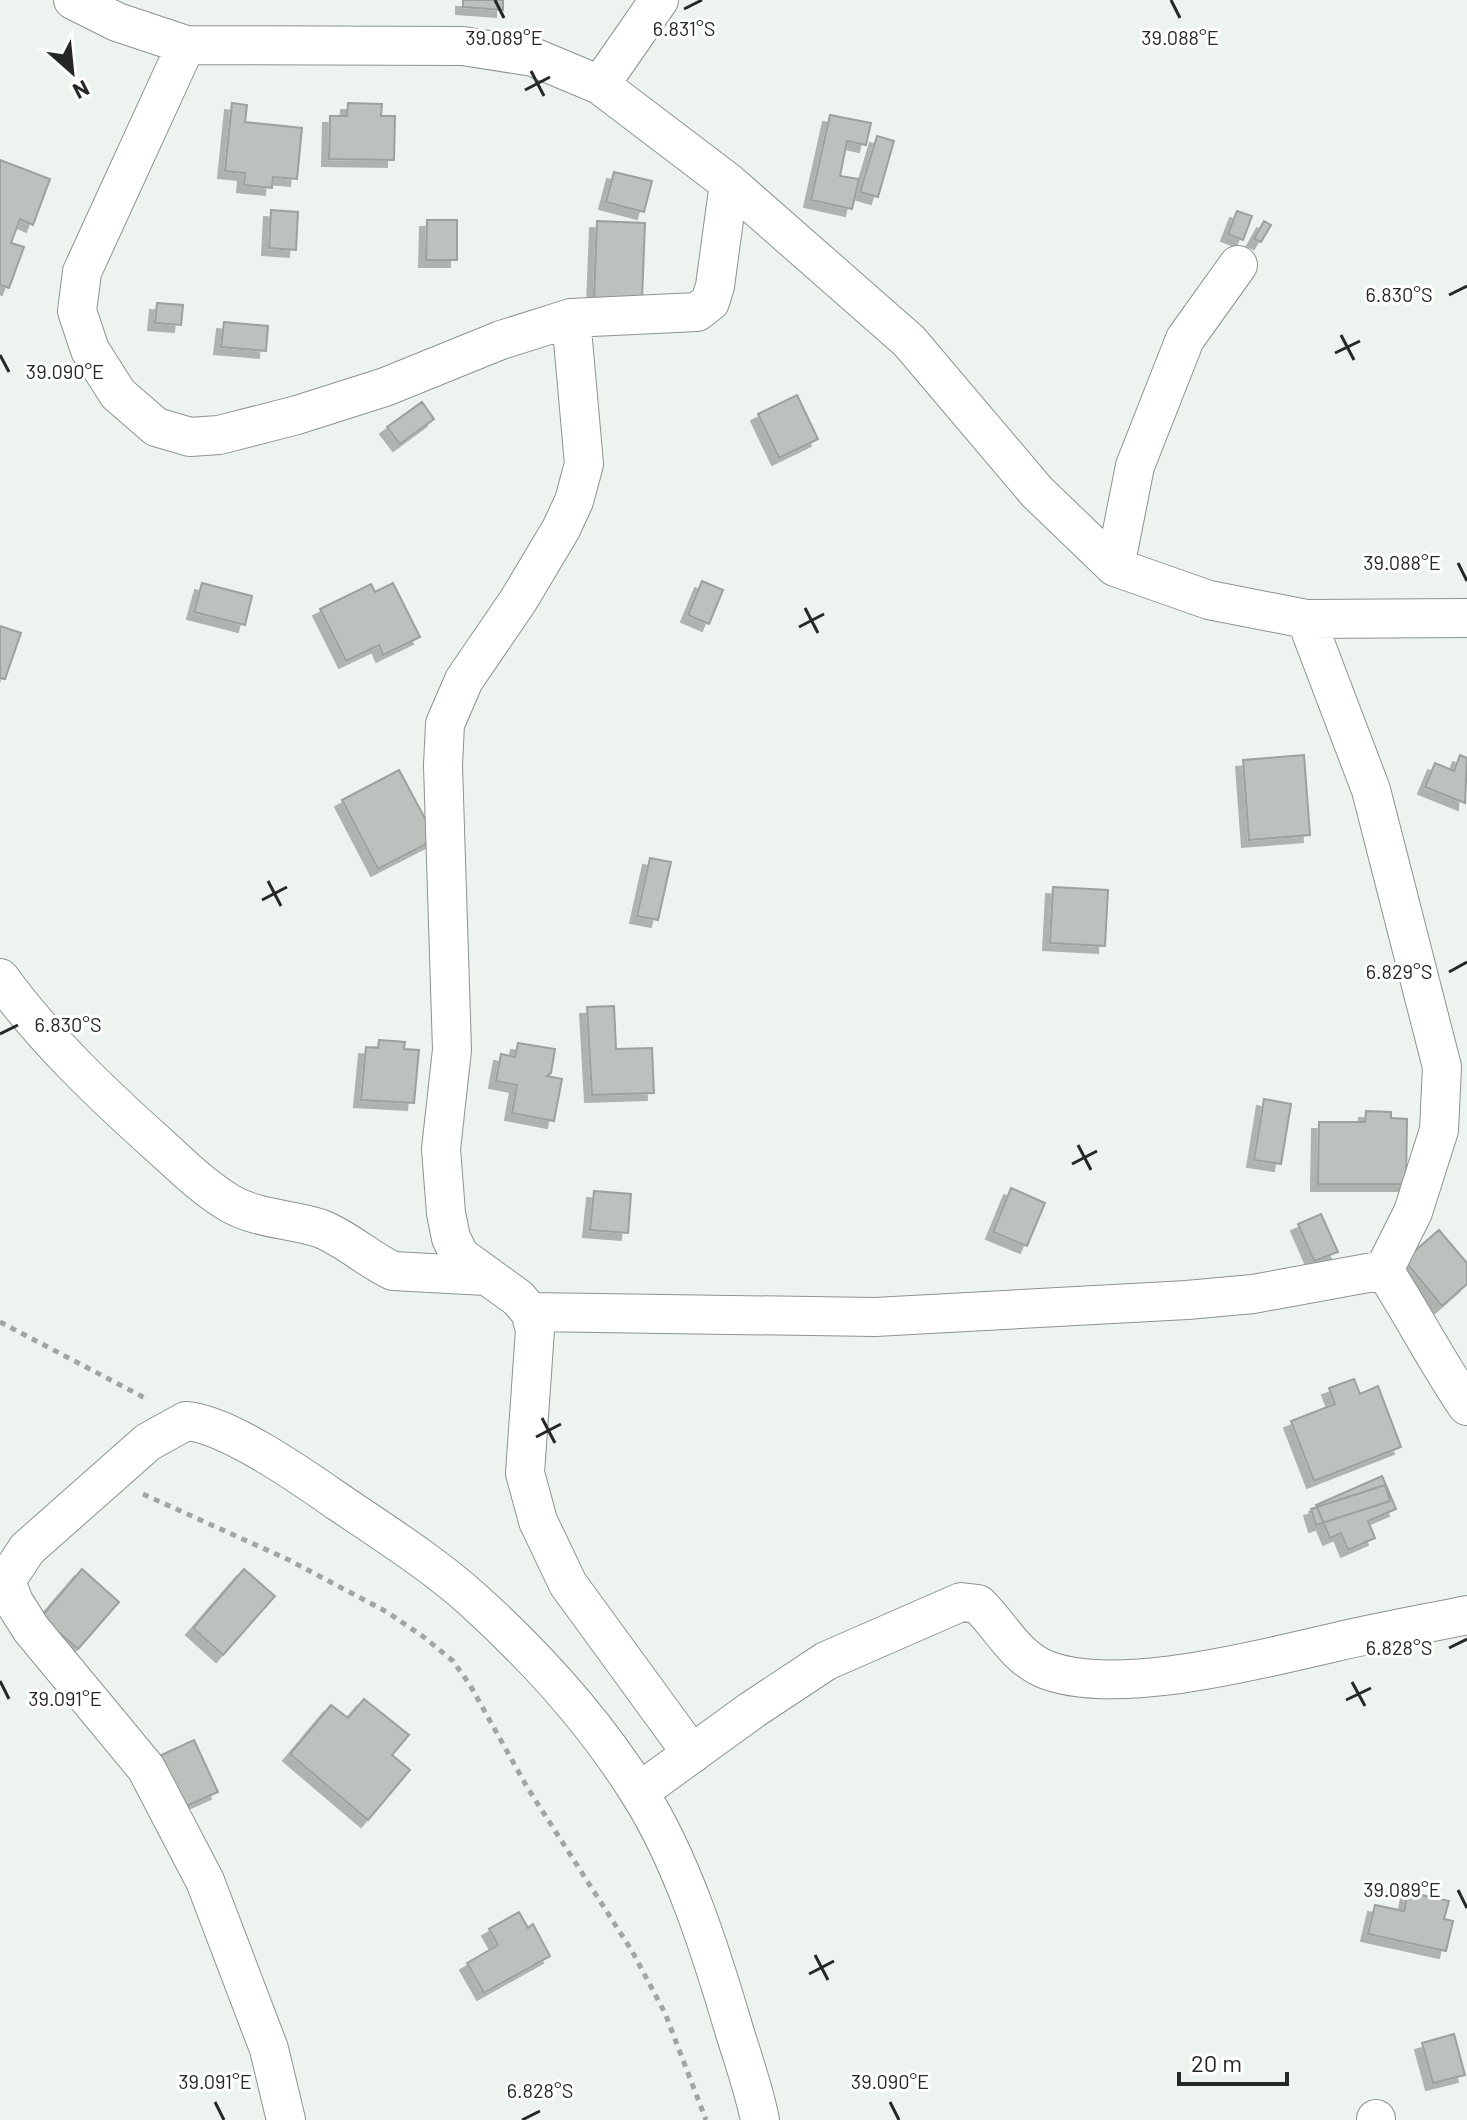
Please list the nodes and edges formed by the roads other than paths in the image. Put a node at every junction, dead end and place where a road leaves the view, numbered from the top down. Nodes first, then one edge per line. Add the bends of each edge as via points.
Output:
1 (73, 0) edge
2 (659, 0) edge
3 (186, 45) junction
4 (600, 85) junction
5 (729, 183) junction
6 (1238, 265) dead end
7 (571, 318) junction
8 (1115, 567) junction
9 (1467, 618) edge
10 (1306, 619) junction
11 (0, 978) edge
12 (1384, 1270) junction
13 (486, 1276) junction
14 (530, 1312) junction
15 (1467, 1406) edge
16 (3, 1584) edge
17 (1467, 1615) edge
18 (692, 1754) junction
19 (639, 1792) junction
20 (286, 2120) edge
21 (760, 2120) edge

1 - 3 street via 117,22
2 - 4 street
3 - 4 street via 463,46 533,57
3 - 7 street via 82,272 77,311 90,350 118,394 156,427 190,437 219,435 297,415
4 - 5 street
5 - 7 street via 710,302 684,314
5 - 8 street via 909,341 1037,492
6 - 8 street via 1185,339 1135,466
7 - 13 street via 584,464 574,501 518,601 464,680 445,724 452,1050 441,1149 451,1238 460,1256
8 - 10 street via 1209,600
9 - 10 street
10 - 12 street via 1371,790 1442,1067 1439,1130 1413,1212
11 - 13 street via 111,1102 232,1205 321,1229 393,1271
12 - 14 street via 1253,1294 875,1317
12 - 15 street
13 - 14 street
14 - 18 street via 535,1330 525,1473 538,1521 568,1584
16 - 19 street via 27,1549 148,1442 186,1421 215,1427 313,1484 471,1598 534,1660
16 - 20 street via 31,1629 146,1768 205,1881 269,2049
17 - 18 street via 1192,1670 1099,1681 1043,1669 1023,1657 978,1604 961,1602 826,1661
18 - 19 street
19 - 21 street via 692,1904

